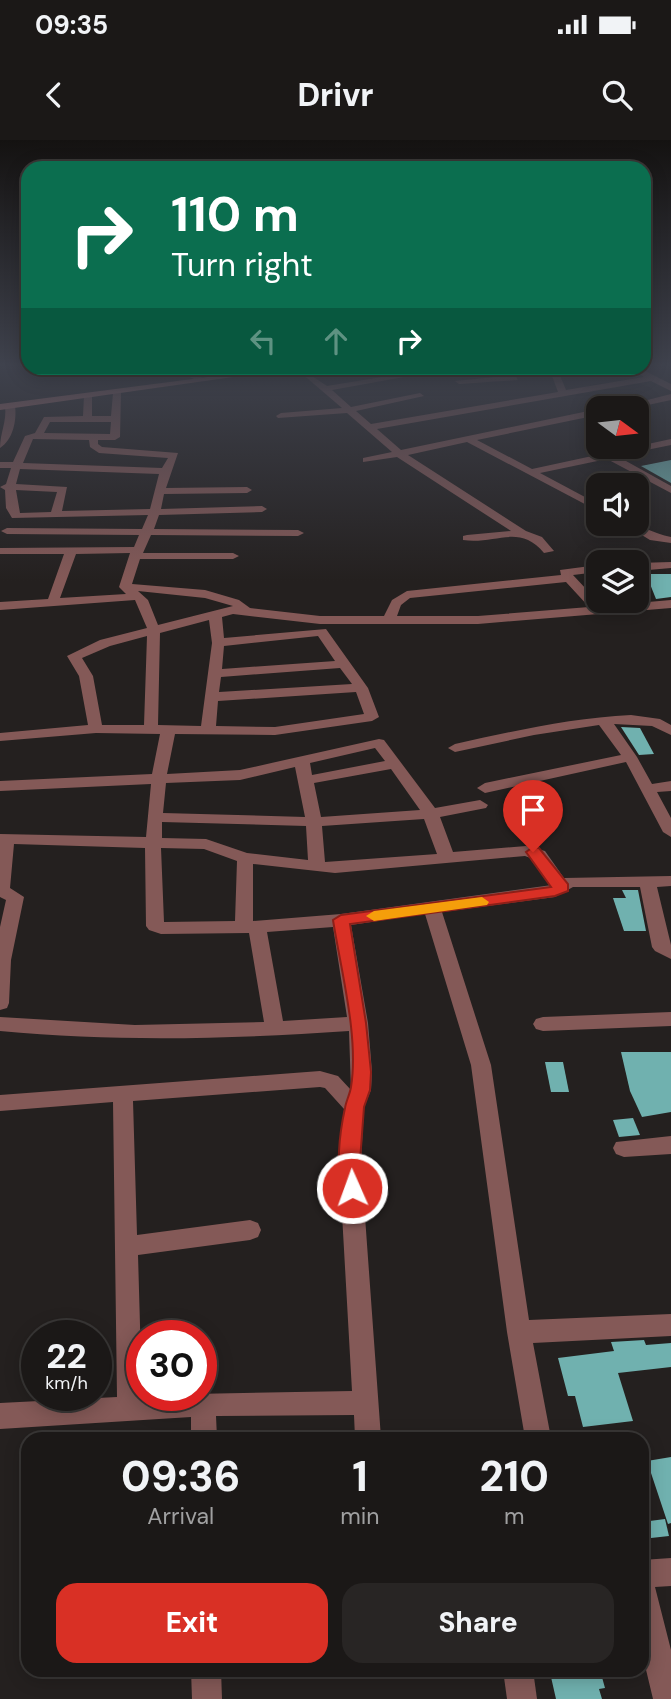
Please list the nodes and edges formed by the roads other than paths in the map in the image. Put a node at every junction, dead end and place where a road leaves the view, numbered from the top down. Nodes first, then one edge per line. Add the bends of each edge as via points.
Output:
1 (38, 436) joint
2 (115, 436) edge
3 (380, 436) edge
4 (484, 436) edge
5 (94, 437) junction
6 (468, 439) junction
7 (669, 444) edge
8 (649, 448) edge
9 (400, 454) junction
10 (594, 459) edge
11 (614, 459) edge
12 (367, 460) dead end
13 (0, 465) edge
14 (15, 465) junction
15 (163, 471) junction
16 (531, 472) junction
17 (4, 481) edge
18 (671, 490) edge
19 (159, 491) junction
20 (247, 491) dead end
21 (3, 500) edge
22 (586, 502) edge
23 (262, 509) dead end
24 (155, 511) junction
25 (56, 514) junction
26 (16, 516) junction
27 (146, 531) junction
28 (298, 533) dead end
29 (522, 533) junction
30 (649, 535) edge
31 (2, 536) edge
32 (467, 538) dead end
33 (671, 540) edge
34 (0, 551) edge
35 (71, 551) junction
36 (548, 551) dead end
37 (135, 553) junction
38 (233, 556) dead end
39 (671, 565) edge
40 (649, 566) edge
41 (586, 570) edge
42 (569, 578) junction
43 (130, 592) junction
44 (586, 596) edge
45 (52, 604) junction
46 (671, 604) edge
47 (649, 605) edge
48 (0, 606) edge
49 (586, 609) edge
50 (246, 610) junction
51 (215, 613) junction
52 (389, 620) junction
53 (154, 630) junction
54 (218, 643) junction
55 (344, 664) junction
56 (215, 673) junction
57 (361, 688) junction
58 (212, 697) junction
59 (603, 720) junction
60 (96, 729) junction
61 (670, 729) edge
62 (151, 731) junction
63 (208, 731) junction
64 (168, 732) junction
65 (0, 737) edge
66 (455, 748) dead end
67 (630, 757) junction
68 (302, 762) junction
69 (395, 764) junction
70 (157, 778) junction
71 (307, 780) junction
72 (0, 786) edge
73 (671, 786) edge
74 (485, 788) dead end
75 (649, 789) junction
76 (480, 805) dead end
77 (430, 813) junction
78 (154, 817) junction
79 (314, 823) junction
80 (671, 832) edge
81 (3, 839) edge
82 (153, 841) junction
83 (245, 858) junction
84 (447, 858) junction
85 (317, 867) junction
86 (647, 881) junction
87 (671, 881) edge
88 (565, 884) junction
89 (432, 909) junction
90 (341, 920) junction
91 (251, 927) junction
92 (671, 953) edge
93 (1, 960) edge
94 (0, 1003) edge
95 (671, 1019) edge
96 (358, 1023) junction
97 (0, 1024) edge
98 (543, 1024) dead end
99 (275, 1029) junction
100 (123, 1094) junction
101 (0, 1103) edge
102 (354, 1107) junction
103 (671, 1145) edge
104 (624, 1148) dead end
105 (250, 1230) dead end
106 (129, 1245) junction
107 (129, 1320) edge
108 (671, 1325) edge
109 (519, 1332) junction
110 (217, 1404) edge
111 (367, 1404) junction
112 (126, 1408) edge
113 (203, 1411) edge
114 (0, 1416) edge
115 (204, 1432) edge
116 (368, 1432) edge
117 (537, 1432) edge
118 (671, 1572) edge
119 (649, 1574) edge
120 (649, 1619) edge
121 (206, 1677) edge
122 (519, 1677) edge
123 (207, 1699) edge
124 (522, 1699) edge
125 (668, 1699) edge

1 - 5 street
1 - 14 street via 30,436
2 - 5 street
3 - 9 street
4 - 6 street
5 - 15 street via 93,445 99,450 175,455
6 - 9 street
6 - 16 street
7 - 8 street
9 - 12 street
9 - 29 street
10 - 16 street
11 - 18 street
13 - 14 street
14 - 15 street
14 - 17 street
15 - 19 street
16 - 22 street
17 - 21 street
17 - 25 street via 61,488
19 - 20 street
19 - 24 street
21 - 26 street
23 - 24 street
24 - 25 street
24 - 27 street
25 - 26 street
26 - 31 street
27 - 28 street
27 - 31 street
27 - 37 street
29 - 32 street
29 - 36 street via 538,539
30 - 33 street
34 - 35 street
35 - 37 street
35 - 45 street
37 - 38 street
37 - 43 street
39 - 40 street
41 - 42 street via 564,571
42 - 44 street
42 - 52 street via 407,595 396,603
43 - 45 street
43 - 50 street via 179,589 235,602
43 - 53 street via 142,600
45 - 48 street
46 - 47 street
49 - 52 street via 505,618
50 - 51 street
50 - 52 street via 320,621
51 - 53 street
51 - 54 street
53 - 60 street via 74,656 86,676
53 - 62 street
54 - 55 street via 318,631
54 - 56 street
55 - 56 street
55 - 57 street
56 - 58 street
57 - 58 street
57 - 63 street via 372,714 368,719 275,731
58 - 63 street
59 - 61 street via 642,718
59 - 66 street
59 - 67 street
60 - 62 street
60 - 65 street
62 - 64 street
63 - 64 street
64 - 70 street
67 - 74 street
67 - 75 street
68 - 69 street via 379,743
68 - 70 street via 240,775
68 - 71 street
69 - 71 street
69 - 77 street
70 - 72 street
70 - 78 street
71 - 79 street
73 - 75 street
75 - 80 street
76 - 77 street
77 - 79 street
77 - 84 street
78 - 79 street
78 - 82 street
79 - 85 street
81 - 82 street
81 - 93 street via 1,891 15,897
82 - 83 street via 206,844
82 - 91 street via 155,926 168,930
83 - 85 street
83 - 91 street
84 - 85 street
84 - 88 street via 533,852
86 - 87 street
86 - 88 street
86 - 92 street via 661,947
88 - 89 street via 555,891
89 - 90 street
89 - 109 street via 481,1065
90 - 91 street
90 - 96 street
91 - 99 street
93 - 94 street
95 - 98 street
96 - 99 street
96 - 102 street via 362,1072
97 - 99 street via 108,1034
100 - 101 street
100 - 102 street via 320,1079 331,1081
100 - 106 street
102 - 111 street via 350,1161
103 - 104 street
105 - 106 street
106 - 107 street
108 - 109 street
109 - 117 street
110 - 111 street
111 - 116 street
112 - 114 street
113 - 115 street
118 - 119 street
120 - 125 street
121 - 123 street
122 - 124 street

